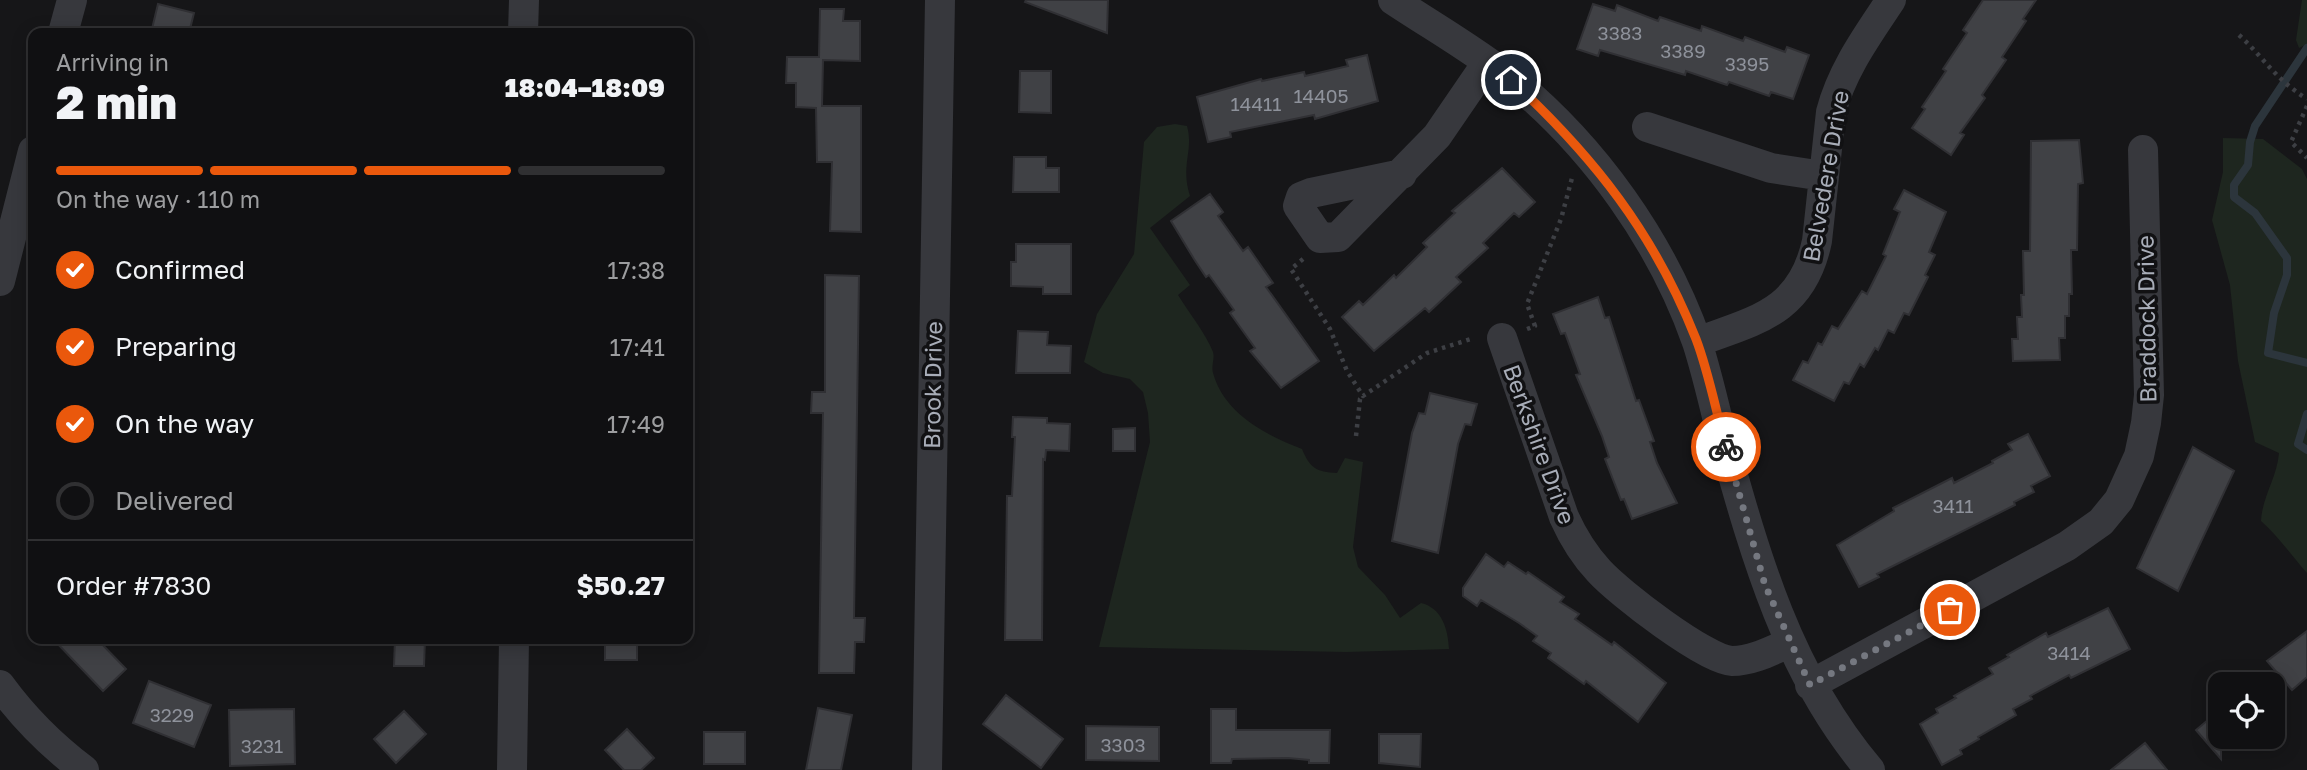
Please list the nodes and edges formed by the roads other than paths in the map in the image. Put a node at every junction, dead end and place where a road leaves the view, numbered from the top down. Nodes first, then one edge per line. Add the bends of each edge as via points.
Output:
1 (72, 0) edge
2 (524, 0) edge
3 (940, 0) edge
4 (1393, 0) edge
5 (1891, 0) edge
6 (64, 28) edge
7 (523, 28) edge
8 (1487, 63) junction
9 (1647, 127) dead end
10 (2143, 150) dead end
11 (28, 171) edge
12 (1402, 174) junction
13 (1823, 176) junction
14 (0, 281) edge
15 (1502, 338) road end
16 (1697, 342) junction
17 (1789, 643) junction
18 (514, 644) edge
19 (0, 685) edge
20 (1810, 685) junction
21 (84, 770) edge
22 (512, 770) edge
23 (927, 770) edge
24 (1870, 770) edge

1 - 6 street
2 - 7 street
3 - 23 street, Brook Drive
4 - 8 street
5 - 13 street, Belvedere Drive via 1836,93
8 - 12 street via 1450,119
8 - 16 street via 1567,132 1608,181 1644,233
9 - 13 street via 1770,167
10 - 20 street, Braddock Drive via 2149,395 2139,456 2119,500 2101,522 2067,546
11 - 14 street
12 - 12 street via 1301,197 1301,213 1320,238 1338,237
13 - 16 street, Belvedere Drive via 1813,261 1795,293 1766,317
15 - 17 street, Berkshire Drive via 1564,517 1599,571 1711,656 1741,660
16 - 17 street via 1754,550
17 - 20 street
18 - 22 street
19 - 21 street via 57,750
20 - 24 street

